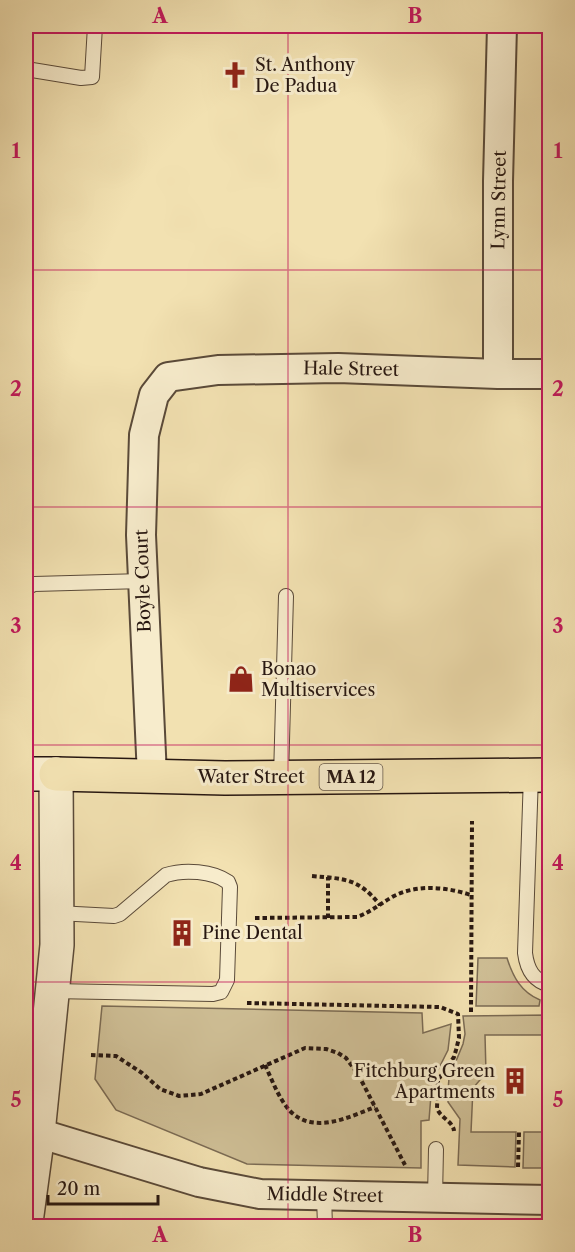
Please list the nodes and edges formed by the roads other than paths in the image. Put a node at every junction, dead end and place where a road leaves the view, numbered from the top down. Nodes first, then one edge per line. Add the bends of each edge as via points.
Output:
1 (95, 26) edge
2 (502, 26) edge
3 (26, 69) edge
4 (498, 374) junction
5 (549, 374) edge
6 (159, 388) joint
7 (142, 581) junction
8 (26, 588) edge
9 (286, 596) dead end
10 (41, 774) edge
11 (540, 775) edge
12 (152, 776) junction
13 (281, 777) junction
14 (57, 913) junction
15 (549, 985) edge
16 (52, 991) junction
17 (38, 1133) junction
18 (436, 1149) dead end
19 (324, 1196) junction
20 (435, 1197) junction
21 (549, 1200) edge
22 (28, 1213) edge
23 (325, 1227) edge

1 - 3 lane via 92,77
2 - 4 street, Lynn Street
4 - 5 street, Hale Street
4 - 6 street, Hale Street via 338,368 218,370 168,377
6 - 7 street, Boyle Court via 144,435
7 - 8 lane via 34,584
7 - 12 street, Boyle Court
9 - 13 lane
10 - 12 highway, Water Street / MA 12
10 - 14 street
11 - 13 highway, Water Street / MA 12
11 - 15 lane via 525,953 531,975
12 - 13 highway, Water Street / MA 12
14 - 16 street
14 - 16 lane via 114,916 166,875 183,872 218,876 230,887 227,980 221,992
16 - 17 street
17 - 19 street, Middle Street via 230,1189
17 - 22 street
18 - 20 lane
19 - 20 street, Middle Street
19 - 23 lane
20 - 21 street, Middle Street

